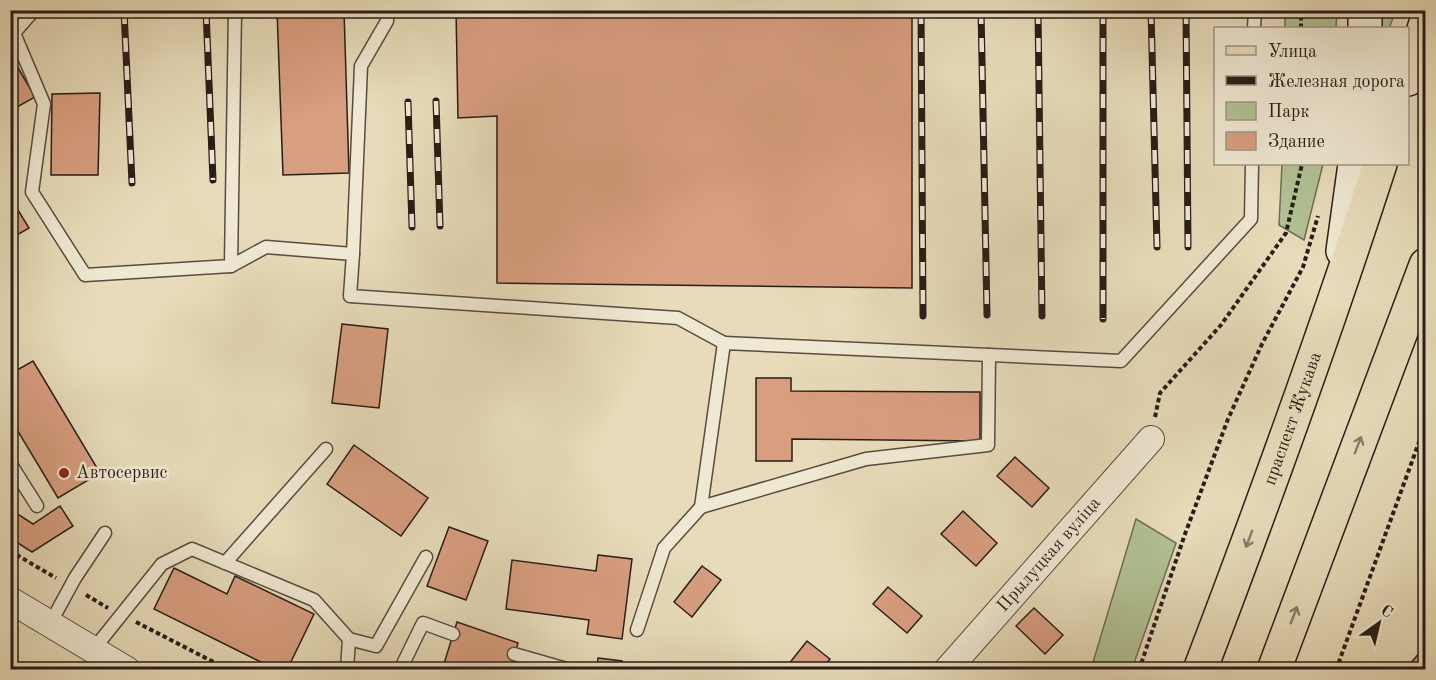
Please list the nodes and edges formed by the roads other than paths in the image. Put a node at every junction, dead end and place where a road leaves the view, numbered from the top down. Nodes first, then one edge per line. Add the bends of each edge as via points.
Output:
1 (34, 10) edge
2 (236, 10) edge
3 (387, 10) edge
4 (1255, 10) edge
5 (1365, 10) edge
6 (1425, 23) edge
7 (1254, 27) edge
8 (1365, 27) edge
9 (1409, 73) edge
10 (1252, 165) edge
11 (1355, 165) edge
12 (1380, 165) edge
13 (352, 254) junction
14 (1425, 265) edge
15 (231, 266) junction
16 (1336, 298) junction
17 (724, 343) junction
18 (989, 355) junction
19 (1151, 439) road end
20 (326, 449) dead end
21 (10, 463) edge
22 (37, 506) dead end
23 (701, 507) junction
24 (105, 532) dead end
25 (426, 557) dead end
26 (225, 563) junction
27 (10, 600) edge
28 (50, 624) junction
29 (637, 630) dead end
30 (453, 634) dead end
31 (349, 639) junction
32 (93, 650) junction
33 (514, 654) dead end
34 (127, 669) edge
35 (347, 669) edge
36 (402, 669) edge
37 (570, 669) edge
38 (947, 669) edge
39 (1200, 669) edge
40 (1274, 669) edge

1 - 15 lane via 14,33 44,104 32,192 85,275
2 - 15 lane
3 - 13 lane via 387,21 361,66
4 - 7 lane
5 - 8 main road
6 - 9 main road
10 - 18 lane via 1251,219 1121,361
11 - 16 main road
12 - 16 main road, праспект Жукава
13 - 15 lane via 266,247
13 - 17 lane via 350,296 678,318
40 -> 14 main road
16 -> 39 main road, праспект Жукава
17 - 18 lane
17 - 23 lane
18 - 23 lane via 988,445 866,459
19 - 38 street, Прылуцкая вуліца
20 - 26 lane
21 - 22 lane
23 - 29 lane via 664,548
24 - 28 lane
25 - 31 lane via 376,646
26 - 31 lane via 314,600
26 - 32 lane via 192,549 162,564
27 - 28 street
28 - 32 street
30 - 36 lane via 423,623
31 - 35 lane
32 - 34 street
33 - 37 lane

